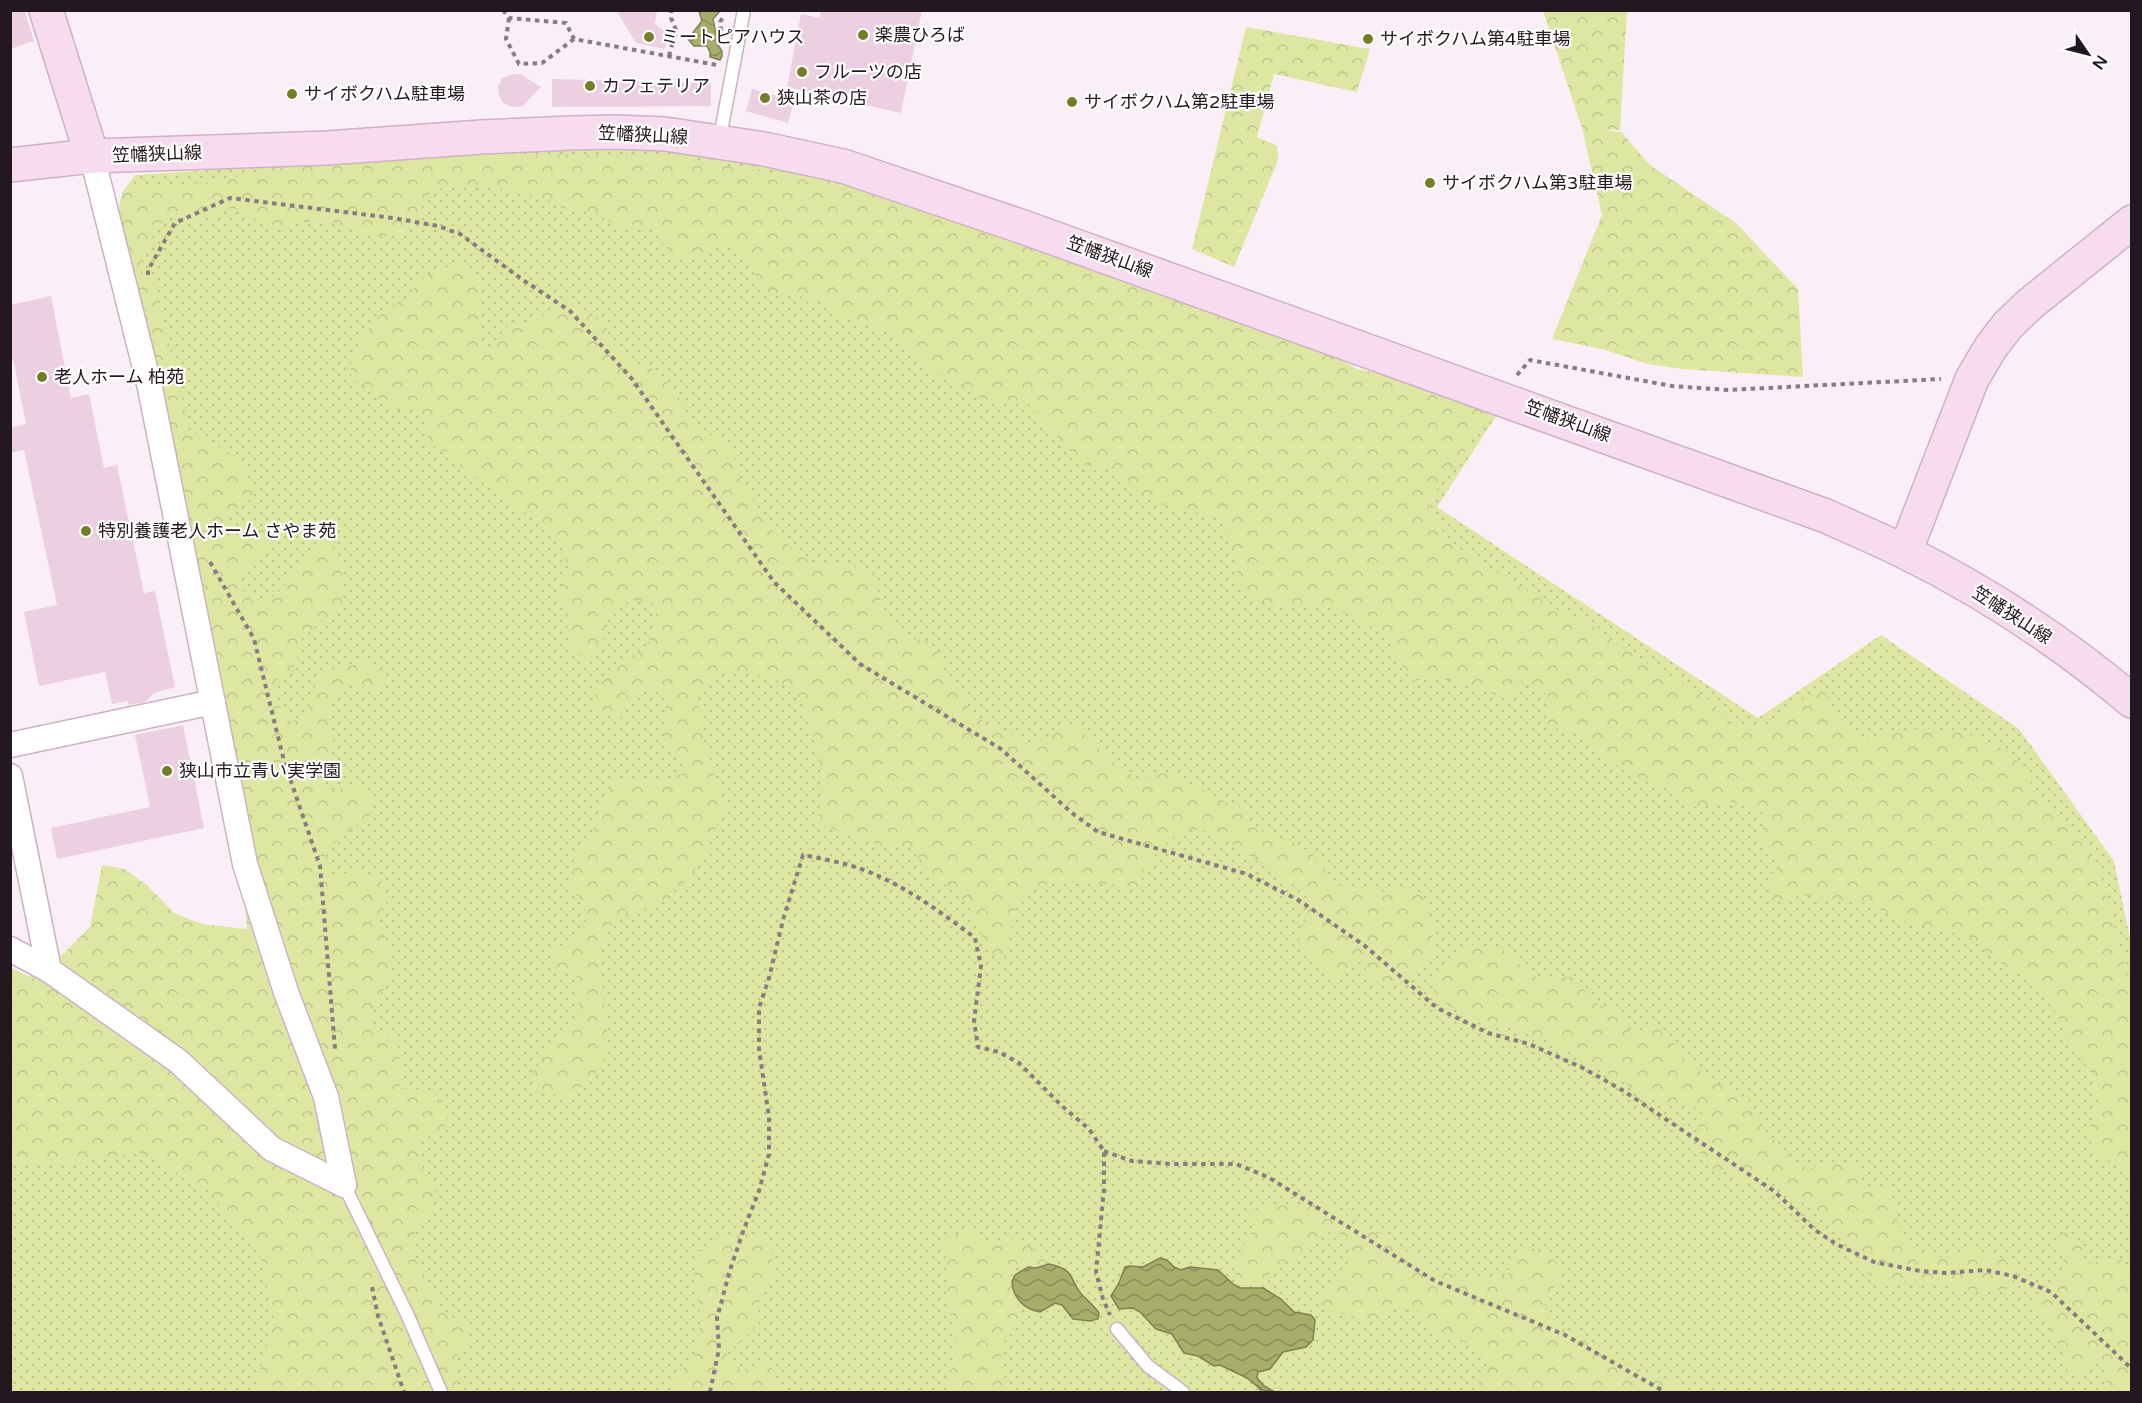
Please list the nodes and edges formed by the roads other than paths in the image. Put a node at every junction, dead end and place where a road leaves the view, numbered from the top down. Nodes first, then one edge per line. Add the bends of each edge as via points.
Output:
1 (46, 10) edge
2 (744, 10) edge
3 (719, 142) junction
4 (92, 156) junction
5 (10, 165) edge
6 (2132, 222) edge
7 (1905, 552) junction
8 (2132, 701) edge
9 (213, 702) junction
10 (10, 745) edge
11 (10, 776) edge
12 (10, 949) edge
13 (50, 970) junction
14 (344, 1185) junction
15 (1117, 1329) road end
16 (441, 1392) edge
17 (1183, 1392) edge

1 - 4 main road
2 - 3 lane
3 - 4 main road, 笠幡狭山線 via 615,132
3 - 7 main road, 笠幡狭山線 via 803,156 885,179 1815,512
4 - 5 main road, 笠幡狭山線
4 - 9 street via 150,388
6 - 7 main road via 2030,304 1991,347 1972,379
7 - 8 main road, 笠幡狭山線 via 2036,629
9 - 10 street
9 - 14 street via 245,864 286,992 326,1097
11 - 13 street
12 - 13 street
13 - 14 street via 178,1061 272,1149
14 - 16 lane
15 - 17 lane via 1148,1366

